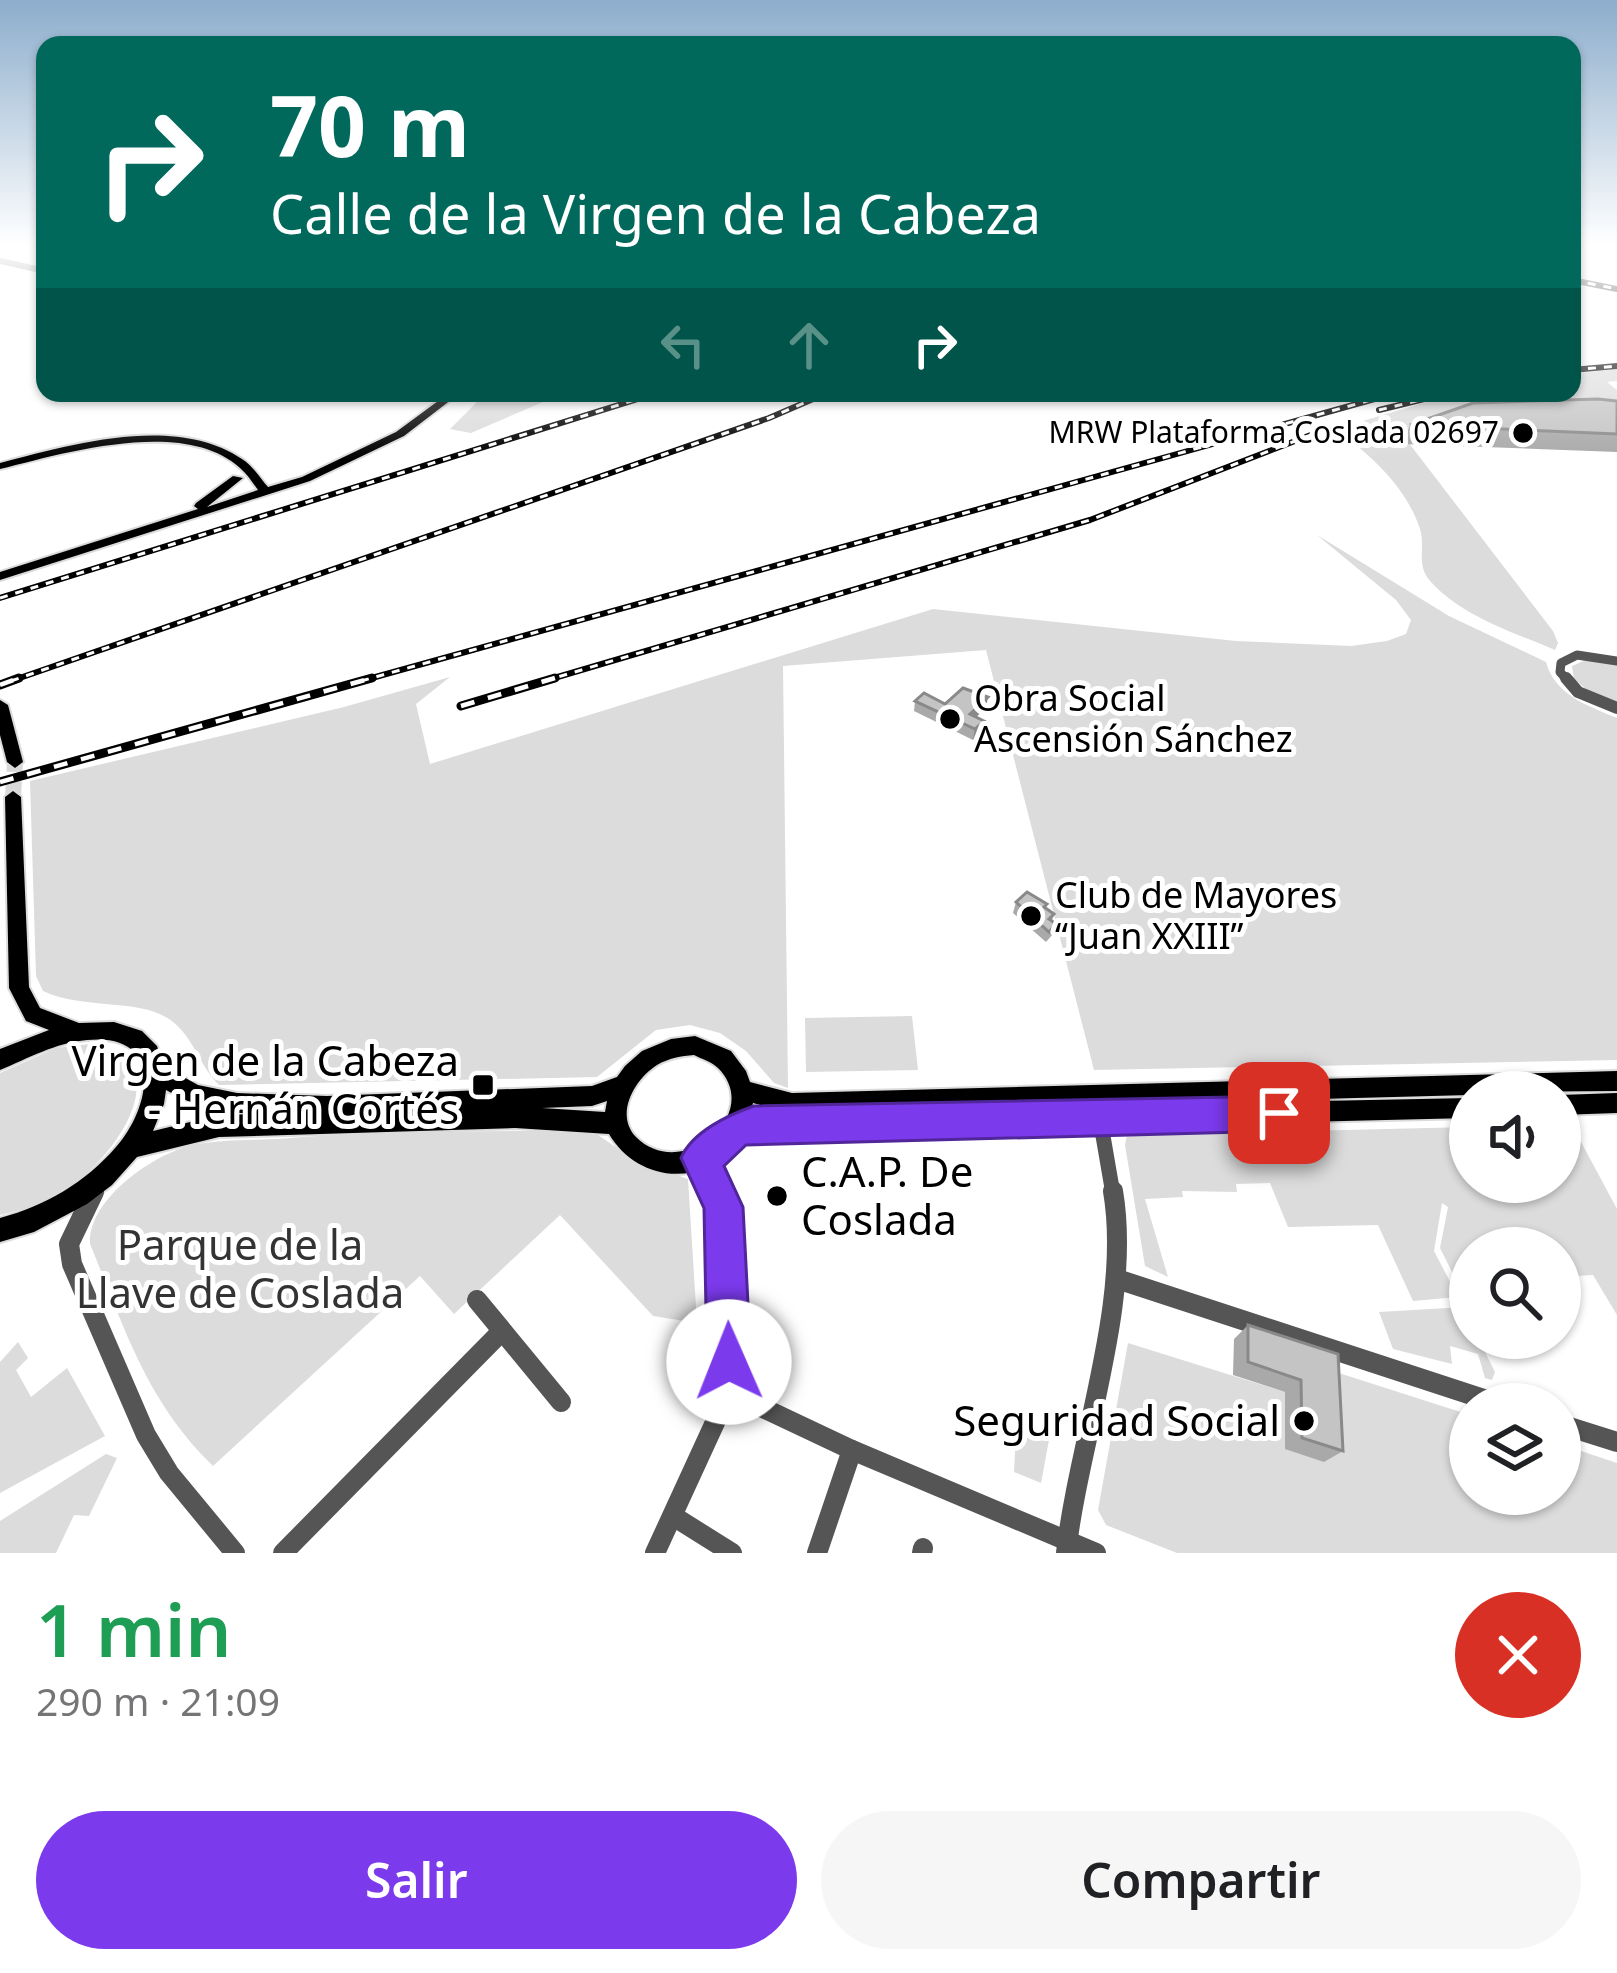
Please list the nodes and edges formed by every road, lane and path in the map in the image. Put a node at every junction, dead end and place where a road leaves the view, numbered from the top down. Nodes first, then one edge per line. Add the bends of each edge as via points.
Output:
1 (444, 402) edge
2 (439, 406) junction
3 (1, 466) edge
4 (316, 469) junction
5 (244, 476) junction
6 (261, 493) junction
7 (158, 521) junction
8 (0, 574) edge
9 (1617, 661) edge
10 (0, 705) edge
11 (1617, 708) edge
12 (15, 763) tunnel mouth
13 (13, 797) tunnel mouth
14 (78, 1030) junction
15 (0, 1060) edge
16 (156, 1073) junction
17 (1617, 1081) edge
18 (621, 1086) junction
19 (742, 1090) junction
20 (1088, 1095) junction
21 (1617, 1103) edge
22 (1581, 1104) edge
23 (1449, 1109) edge
24 (1094, 1119) junction
25 (618, 1124) junction
26 (734, 1131) junction
27 (130, 1148) junction
28 (700, 1158) junction
29 (111, 1169) junction
30 (0, 1230) edge
31 (1118, 1279) junction
32 (477, 1300) dead end
33 (502, 1331) junction
34 (1449, 1388) edge
35 (729, 1392) junction
36 (561, 1402) dead end
37 (1581, 1431) edge
38 (1617, 1442) edge
39 (852, 1450) junction
40 (674, 1516) junction
41 (1067, 1547) edge
42 (235, 1553) edge
43 (283, 1553) edge
44 (656, 1553) edge
45 (732, 1553) edge
46 (818, 1553) edge
47 (1096, 1553) edge

1 - 2 main road
2 - 4 main road
2 - 6 main road via 358,457
3 - 5 main road via 140,439 204,445
4 - 5 main road
4 - 6 main road
5 - 6 main road
5 - 7 main road via 215,500
6 - 7 main road
6 - 8 main road
7 - 8 main road
9 - 11 street via 1576,655 1560,672 1578,692
10 - 12 main road
13 - 14 main road via 19,988 33,1015
14 - 15 main road
14 - 16 main road via 131,1037
16 - 18 main road via 194,1095 327,1106 592,1096
16 - 27 main road via 146,1121
17 - 20 main road
18 - 19 main road via 652,1053 695,1045 722,1055
18 - 25 main road
19 - 20 main road via 792,1103
19 - 26 main road
20 - 24 street
21 - 22 main road
23 - 24 main road
24 - 26 main road via 754,1124
24 - 31 street via 1118,1221
25 - 27 main road via 515,1117 219,1126
25 - 28 main road via 653,1160
26 - 28 main road
27 - 29 main road
28 - 35 street via 721,1195 726,1225
29 - 30 main road via 48,1214
29 - 42 street via 76,1224 72,1264 140,1424
31 - 34 street
31 - 41 street
32 - 33 street
33 - 36 street
33 - 43 street
35 - 39 street
35 - 40 street
37 - 38 street
39 - 41 street
39 - 46 street
40 - 44 street
40 - 45 street
41 - 47 street

